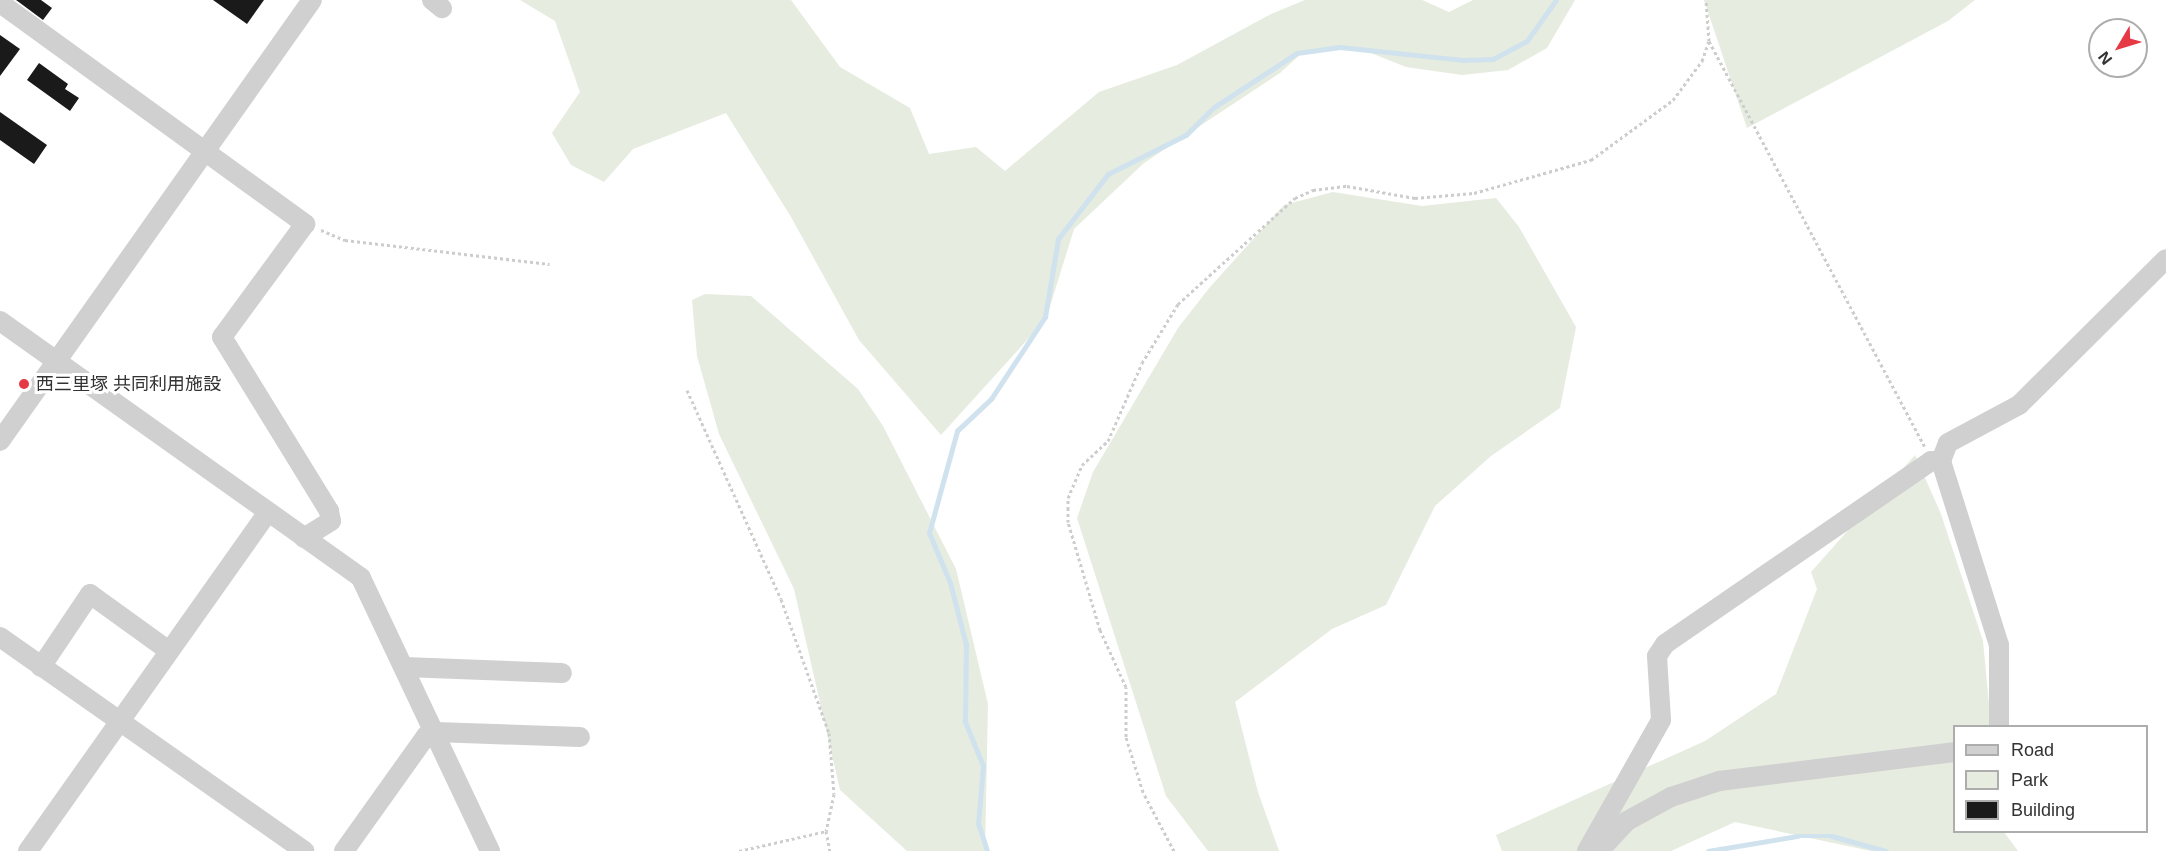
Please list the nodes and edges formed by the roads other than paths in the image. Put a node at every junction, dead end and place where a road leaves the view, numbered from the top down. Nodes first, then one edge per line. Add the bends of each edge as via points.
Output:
1 (312, 0) edge
2 (0, 3) edge
3 (205, 152) junction
4 (2166, 259) edge
5 (0, 321) edge
6 (56, 361) junction
7 (0, 441) edge
8 (1936, 460) junction
9 (268, 512) junction
10 (304, 538) junction
11 (0, 637) edge
12 (169, 651) junction
13 (41, 666) junction
14 (404, 667) junction
15 (562, 673) dead end
16 (120, 722) junction
17 (1999, 725) edge
18 (435, 732) junction
19 (580, 737) dead end
20 (1953, 752) edge
21 (28, 851) edge
22 (304, 851) edge
23 (344, 851) edge
24 (490, 851) edge
25 (1587, 851) edge
26 (1599, 851) edge

1 - 3 street
2 - 3 street
3 - 6 street
3 - 10 street via 305,224 222,337 329,511 331,521
4 - 8 street via 2019,405 1948,443
5 - 6 street
6 - 7 street
6 - 9 street
8 - 17 street via 1999,645
8 - 25 street via 1665,644 1657,656 1661,720
9 - 10 street
9 - 12 street
10 - 14 street via 361,578
11 - 13 street
12 - 13 street via 90,594
12 - 16 street
13 - 16 street
14 - 15 street
14 - 18 street
16 - 21 street
16 - 22 street
18 - 19 street
18 - 23 street via 426,736
18 - 24 street
20 - 26 street via 1719,781 1671,797 1627,821

